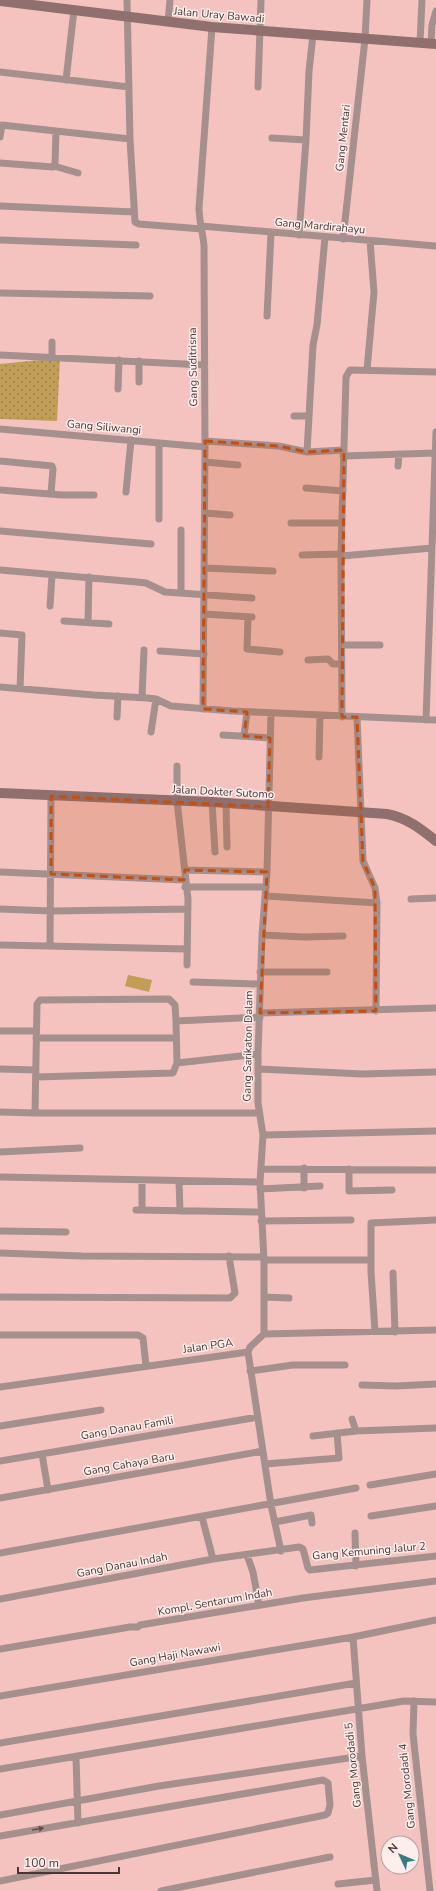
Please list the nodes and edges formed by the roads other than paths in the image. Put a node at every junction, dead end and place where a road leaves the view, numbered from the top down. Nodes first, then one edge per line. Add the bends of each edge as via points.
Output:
1 (127, 0) edge
2 (170, 0) edge
3 (260, 0) edge
4 (367, 0) edge
5 (422, 0) edge
6 (3, 1) edge
7 (44, 3) edge
8 (74, 10) junction
9 (436, 11) edge
10 (127, 18) junction
11 (168, 22) junction
12 (212, 27) junction
13 (260, 30) junction
14 (313, 35) junction
15 (365, 40) junction
16 (420, 43) junction
17 (433, 44) edge
18 (0, 72) edge
19 (66, 80) junction
20 (129, 87) junction
21 (258, 87) dead end
22 (1, 125) edge
23 (56, 132) junction
24 (0, 137) edge
25 (272, 138) dead end
26 (130, 139) junction
27 (306, 140) junction
28 (0, 163) edge
29 (54, 166) junction
30 (78, 173) dead end
31 (0, 206) edge
32 (134, 212) junction
33 (202, 228) junction
34 (272, 233) junction
35 (299, 235) junction
36 (325, 237) junction
37 (343, 239) junction
38 (0, 240) edge
39 (370, 241) junction
40 (136, 245) dead end
41 (436, 246) edge
42 (0, 293) edge
43 (150, 296) dead end
44 (267, 316) dead end
45 (52, 342) dead end
46 (0, 355) edge
47 (52, 357) junction
48 (119, 360) junction
49 (140, 361) junction
50 (204, 365) junction
51 (367, 370) junction
52 (436, 372) edge
53 (139, 382) dead end
54 (118, 389) dead end
55 (294, 416) dead end
56 (309, 416) junction
57 (0, 429) edge
58 (436, 432) edge
59 (131, 440) junction
60 (159, 443) junction
61 (205, 444) junction
62 (307, 452) junction
63 (343, 453) junction
64 (435, 453) edge
65 (398, 454) junction
66 (0, 462) edge
67 (205, 462) junction
68 (238, 465) dead end
69 (398, 466) dead end
70 (306, 488) dead end
71 (0, 490) edge
72 (342, 491) junction
73 (126, 492) dead end
74 (51, 493) junction
75 (94, 495) dead end
76 (205, 513) junction
77 (230, 515) dead end
78 (159, 519) dead end
79 (292, 523) dead end
80 (342, 523) junction
81 (181, 530) dead end
82 (0, 531) edge
83 (151, 544) dead end
84 (432, 548) junction
85 (342, 555) junction
86 (302, 556) dead end
87 (434, 565) edge
88 (204, 568) junction
89 (0, 570) edge
90 (273, 570) dead end
91 (52, 575) junction
92 (90, 578) junction
93 (181, 593) junction
94 (204, 595) junction
95 (252, 598) dead end
96 (50, 606) dead end
97 (204, 614) junction
98 (64, 621) dead end
99 (88, 622) junction
100 (109, 624) dead end
101 (0, 633) edge
102 (342, 645) junction
103 (380, 645) dead end
104 (144, 650) dead end
105 (160, 651) dead end
106 (280, 652) dead end
107 (204, 654) junction
108 (308, 660) dead end
109 (342, 664) junction
110 (0, 687) edge
111 (20, 689) junction
112 (118, 696) junction
113 (142, 697) junction
114 (156, 699) junction
115 (202, 709) junction
116 (247, 712) junction
117 (271, 713) junction
118 (320, 716) junction
119 (117, 717) dead end
120 (342, 717) junction
121 (357, 717) junction
122 (426, 720) junction
123 (436, 720) edge
124 (151, 732) dead end
125 (223, 735) dead end
126 (244, 736) junction
127 (270, 738) junction
128 (319, 757) dead end
129 (176, 766) dead end
130 (0, 793) edge
131 (51, 796) junction
132 (177, 801) junction
133 (212, 802) junction
134 (226, 803) junction
135 (268, 806) junction
136 (362, 813) junction
137 (436, 841) edge
138 (227, 847) dead end
139 (215, 852) dead end
140 (185, 870) junction
141 (0, 872) edge
142 (267, 872) junction
143 (51, 874) junction
144 (185, 883) junction
145 (266, 887) junction
146 (266, 896) junction
147 (436, 898) edge
148 (411, 899) dead end
149 (377, 903) junction
150 (0, 909) edge
151 (188, 909) junction
152 (51, 911) junction
153 (262, 935) junction
154 (342, 936) dead end
155 (0, 945) edge
156 (50, 946) junction
157 (187, 949) junction
158 (187, 965) dead end
159 (260, 972) junction
160 (327, 972) dead end
161 (193, 982) dead end
162 (260, 984) junction
163 (436, 1008) edge
164 (376, 1011) junction
165 (260, 1015) junction
166 (176, 1021) junction
167 (0, 1031) edge
168 (36, 1034) junction
169 (176, 1038) junction
170 (258, 1054) junction
171 (177, 1063) junction
172 (0, 1069) edge
173 (258, 1069) junction
174 (436, 1072) edge
175 (36, 1073) junction
176 (0, 1112) edge
177 (36, 1113) junction
178 (259, 1113) junction
179 (436, 1130) edge
180 (263, 1135) junction
181 (80, 1148) dead end
182 (0, 1152) edge
183 (304, 1168) junction
184 (261, 1169) junction
185 (349, 1169) junction
186 (436, 1170) edge
187 (0, 1177) edge
188 (142, 1180) junction
189 (179, 1181) junction
190 (260, 1186) junction
191 (320, 1186) dead end
192 (304, 1188) junction
193 (392, 1190) dead end
194 (180, 1211) junction
195 (260, 1212) junction
196 (351, 1220) dead end
197 (436, 1220) edge
198 (261, 1221) junction
199 (0, 1231) edge
200 (66, 1232) dead end
201 (0, 1253) edge
202 (230, 1256) junction
203 (263, 1258) junction
204 (371, 1260) junction
205 (392, 1273) dead end
206 (0, 1297) edge
207 (264, 1297) junction
208 (289, 1298) dead end
209 (436, 1330) edge
210 (375, 1331) junction
211 (395, 1332) junction
212 (264, 1334) junction
213 (0, 1335) edge
214 (248, 1352) junction
215 (345, 1365) dead end
216 (146, 1366) junction
217 (250, 1371) junction
218 (436, 1384) edge
219 (362, 1385) dead end
220 (0, 1387) edge
221 (101, 1410) dead end
222 (258, 1417) junction
223 (352, 1419) dead end
224 (0, 1426) edge
225 (436, 1428) edge
226 (356, 1431) junction
227 (337, 1433) junction
228 (313, 1436) dead end
229 (263, 1451) junction
230 (42, 1454) junction
231 (0, 1461) edge
232 (265, 1464) junction
233 (436, 1474) edge
234 (370, 1485) dead end
235 (356, 1488) dead end
236 (48, 1490) junction
237 (0, 1498) edge
238 (271, 1505) junction
239 (436, 1506) edge
240 (371, 1516) dead end
241 (202, 1517) junction
242 (275, 1522) junction
243 (312, 1523) dead end
244 (355, 1533) dead end
245 (281, 1550) junction
246 (0, 1553) edge
247 (247, 1555) junction
248 (436, 1556) edge
249 (212, 1560) junction
250 (356, 1566) junction
251 (436, 1581) edge
252 (0, 1599) edge
253 (259, 1605) junction
254 (436, 1620) edge
255 (353, 1636) junction
256 (0, 1649) edge
257 (356, 1683) junction
258 (0, 1696) edge
259 (414, 1702) junction
260 (436, 1702) edge
261 (358, 1709) junction
262 (0, 1743) edge
263 (362, 1756) junction
264 (76, 1757) junction
265 (0, 1769) edge
266 (77, 1801) junction
267 (0, 1815) edge
268 (78, 1823) junction
269 (0, 1836) edge
270 (330, 1857) dead end
271 (376, 1880) junction
272 (0, 1881) edge
273 (338, 1884) dead end
274 (161, 1891) edge
275 (377, 1891) edge
276 (430, 1891) edge

1 - 10 street
2 - 11 street
3 - 13 street
4 - 15 street, Gang Mentari
5 - 16 street
6 - 7 street, Jalan Uray Bawadi
7 - 8 street, Jalan Uray Bawadi
8 - 10 street, Jalan Uray Bawadi
8 - 19 street
9 - 17 street via 432,25
10 - 11 street, Jalan Uray Bawadi
10 - 20 street
11 - 12 street, Jalan Uray Bawadi
12 - 13 street, Jalan Uray Bawadi
12 - 33 street, Gang Suditrisna via 199,208
13 - 14 street, Jalan Uray Bawadi
13 - 21 street
14 - 15 street, Jalan Uray Bawadi
14 - 27 street
15 - 16 street, Jalan Uray Bawadi
15 - 37 street, Gang Mentari
16 - 17 street, Jalan Uray Bawadi
18 - 19 street
19 - 20 street
20 - 26 street
22 - 23 street
22 - 24 street
23 - 26 street
23 - 29 street
25 - 27 street
26 - 32 street
27 - 35 street
28 - 29 street
29 - 30 street
31 - 32 street
32 - 33 street, Gang Mardirahayu via 134,221 138,224
33 - 34 street, Gang Mardirahayu
33 - 50 street, Gang Suditrisna
34 - 35 street, Gang Mardirahayu
34 - 44 street
35 - 36 street, Gang Mardirahayu
36 - 37 street, Gang Mardirahayu
36 - 56 street via 313,345
37 - 39 street, Gang Mardirahayu
38 - 40 street
39 - 41 street, Gang Mardirahayu
39 - 51 street via 374,292
42 - 43 street
45 - 47 street
46 - 47 street
47 - 48 street
48 - 49 street
48 - 54 street
49 - 50 street
49 - 53 street
50 - 61 street, Gang Suditrisna
51 - 52 street
51 - 63 street via 349,370 346,377
55 - 56 street
56 - 62 street
57 - 59 street, Gang Siliwangi
58 - 64 street
59 - 60 street, Gang Siliwangi
59 - 73 street
60 - 61 street, Gang Siliwangi
60 - 78 street
61 - 62 street, Gang Siliwangi via 278,446
61 - 67 street, Gang Suditrisna
62 - 63 street, Gang Siliwangi
63 - 65 street, Gang Siliwangi
63 - 72 street
64 - 65 street, Gang Siliwangi
64 - 84 street
65 - 69 street
66 - 74 street via 52,466
67 - 68 street
67 - 76 street, Gang Suditrisna
70 - 72 street
71 - 74 street
72 - 80 street
74 - 75 street
76 - 77 street
76 - 88 street, Gang Suditrisna
79 - 80 street
80 - 85 street
81 - 93 street
82 - 83 street
84 - 85 street
84 - 87 street
85 - 86 street
85 - 102 street
87 - 122 street
88 - 90 street
88 - 94 street, Gang Suditrisna
89 - 91 street
91 - 92 street
91 - 96 street
92 - 93 street via 143,582 160,590
92 - 99 street
93 - 94 street
94 - 95 street
94 - 97 street, Gang Suditrisna
97 - 106 street via 250,617 247,649
97 - 107 street, Gang Suditrisna
98 - 99 street
99 - 100 street
101 - 111 street via 22,635
102 - 103 street
102 - 109 street
104 - 113 street
105 - 107 street
107 - 115 street, Gang Suditrisna
108 - 109 street via 328,659 333,664
109 - 120 street
110 - 111 street
111 - 112 street
112 - 113 street
112 - 119 street
113 - 114 street
114 - 115 street via 171,706
114 - 124 street
115 - 116 street
116 - 117 street
116 - 126 street
117 - 118 street
117 - 127 street, Gang Sarikaton Dalam
118 - 120 street
118 - 128 street
120 - 121 street
121 - 122 street
121 - 136 street
122 - 123 street
125 - 126 street
126 - 127 street
127 - 135 street, Gang Sarikaton Dalam
129 - 132 street
130 - 131 street, Jalan Dokter Sutomo
131 - 132 street, Jalan Dokter Sutomo
131 - 143 street
132 - 133 street, Jalan Dokter Sutomo
132 - 140 street
133 - 134 street, Jalan Dokter Sutomo
133 - 139 street
134 - 135 street, Jalan Dokter Sutomo
134 - 138 street
135 - 136 street, Jalan Dokter Sutomo
135 - 142 street, Gang Sarikaton Dalam
136 - 137 street, Jalan Dokter Sutomo via 387,814 405,819
136 - 149 street via 363,861
140 - 142 street
140 - 144 street
141 - 143 street
142 - 145 street, Gang Sarikaton Dalam
143 - 144 street
143 - 152 street
144 - 145 street
144 - 151 street
145 - 146 street, Gang Sarikaton Dalam
146 - 149 street
146 - 153 street, Gang Sarikaton Dalam
147 - 148 street
149 - 164 street
150 - 152 street
151 - 152 street
151 - 157 street
152 - 156 street
153 - 154 street
153 - 159 street, Gang Sarikaton Dalam
155 - 156 street
156 - 157 street
157 - 158 street
159 - 160 street
159 - 162 street, Gang Sarikaton Dalam
161 - 162 street
162 - 165 street, Gang Sarikaton Dalam
163 - 164 street
164 - 165 street
165 - 166 street
165 - 170 street, Gang Sarikaton Dalam
166 - 168 street via 175,1005 169,999 41,999 37,1002
166 - 169 street
167 - 168 street
168 - 169 street
168 - 175 street
169 - 171 street
170 - 171 street
170 - 173 street, Gang Sarikaton Dalam
171 - 175 street via 170,1074
172 - 175 street
173 - 174 street via 362,1074
173 - 178 street, Gang Sarikaton Dalam
175 - 177 street
176 - 177 street
177 - 178 street
178 - 180 street, Gang Sarikaton Dalam
179 - 180 street
180 - 184 street, Gang Sarikaton Dalam
181 - 182 street
183 - 184 street
183 - 185 street
183 - 192 street
184 - 190 street, Gang Sarikaton Dalam
185 - 186 street
185 - 193 street via 349,1191
187 - 188 street
188 - 189 street
188 - 194 street via 139,1210
189 - 190 street
189 - 194 street
190 - 192 street
190 - 195 street, Gang Sarikaton Dalam
191 - 192 street
194 - 195 street
195 - 198 street, Gang Sarikaton Dalam
196 - 198 street
197 - 204 street via 372,1222
198 - 203 street, Gang Sarikaton Dalam
199 - 200 street
201 - 202 street
202 - 203 street
202 - 206 street via 235,1293 230,1298
203 - 204 street
203 - 207 street, Gang Sarikaton Dalam
204 - 210 street
205 - 211 street
207 - 208 street
207 - 212 street, Gang Sarikaton Dalam
209 - 211 street
210 - 211 street
210 - 212 street
212 - 214 street, Jalan PGA via 251,1345
213 - 216 street via 138,1335 143,1338
214 - 216 street, Jalan PGA
214 - 217 street
215 - 217 street via 293,1365
216 - 220 street, Jalan PGA
217 - 222 street
218 - 219 street
221 - 224 street
222 - 229 street
222 - 230 street, Gang Danau Famili
223 - 226 street
225 - 226 street
226 - 227 street
227 - 228 street
227 - 232 street via 339,1458
229 - 232 street
229 - 236 street, Gang Cahaya Baru
230 - 231 street, Gang Danau Famili
230 - 236 street
232 - 238 street
233 - 234 street
235 - 238 street
236 - 237 street, Gang Cahaya Baru
238 - 241 street
238 - 242 street
239 - 240 street
241 - 246 street
241 - 249 street
242 - 243 street via 311,1515
242 - 245 street
244 - 250 street
245 - 247 street, Gang Kemuning Jalur 2
245 - 250 street, Gang Kemuning Jalur 2 via 301,1548 310,1570
247 - 249 street, Gang Danau Indah
247 - 253 street
248 - 250 street, Gang Kemuning Jalur 2
249 - 252 street, Gang Danau Indah
251 - 253 street, Kompl. Sentarum Indah
253 - 256 street, Kompl. Sentarum Indah
254 - 255 street, Gang Haji Nawawi
255 - 257 street, Gang Morodadi 5
255 - 258 street, Gang Haji Nawawi
257 - 261 street, Gang Morodadi 5
257 - 262 street
259 - 260 street
259 - 261 street
259 - 276 street, Gang Morodadi 4 via 413,1734
261 - 263 street, Gang Morodadi 5
261 - 264 street
263 - 266 street via 159,1786
263 - 271 street, Gang Morodadi 5
264 - 265 street
264 - 266 street
266 - 267 street
266 - 268 street
269 -> 268 street
268 - 272 street via 323,1780 328,1783 330,1808 325,1815
270 - 274 street
271 - 273 street
271 - 275 street, Gang Morodadi 5

